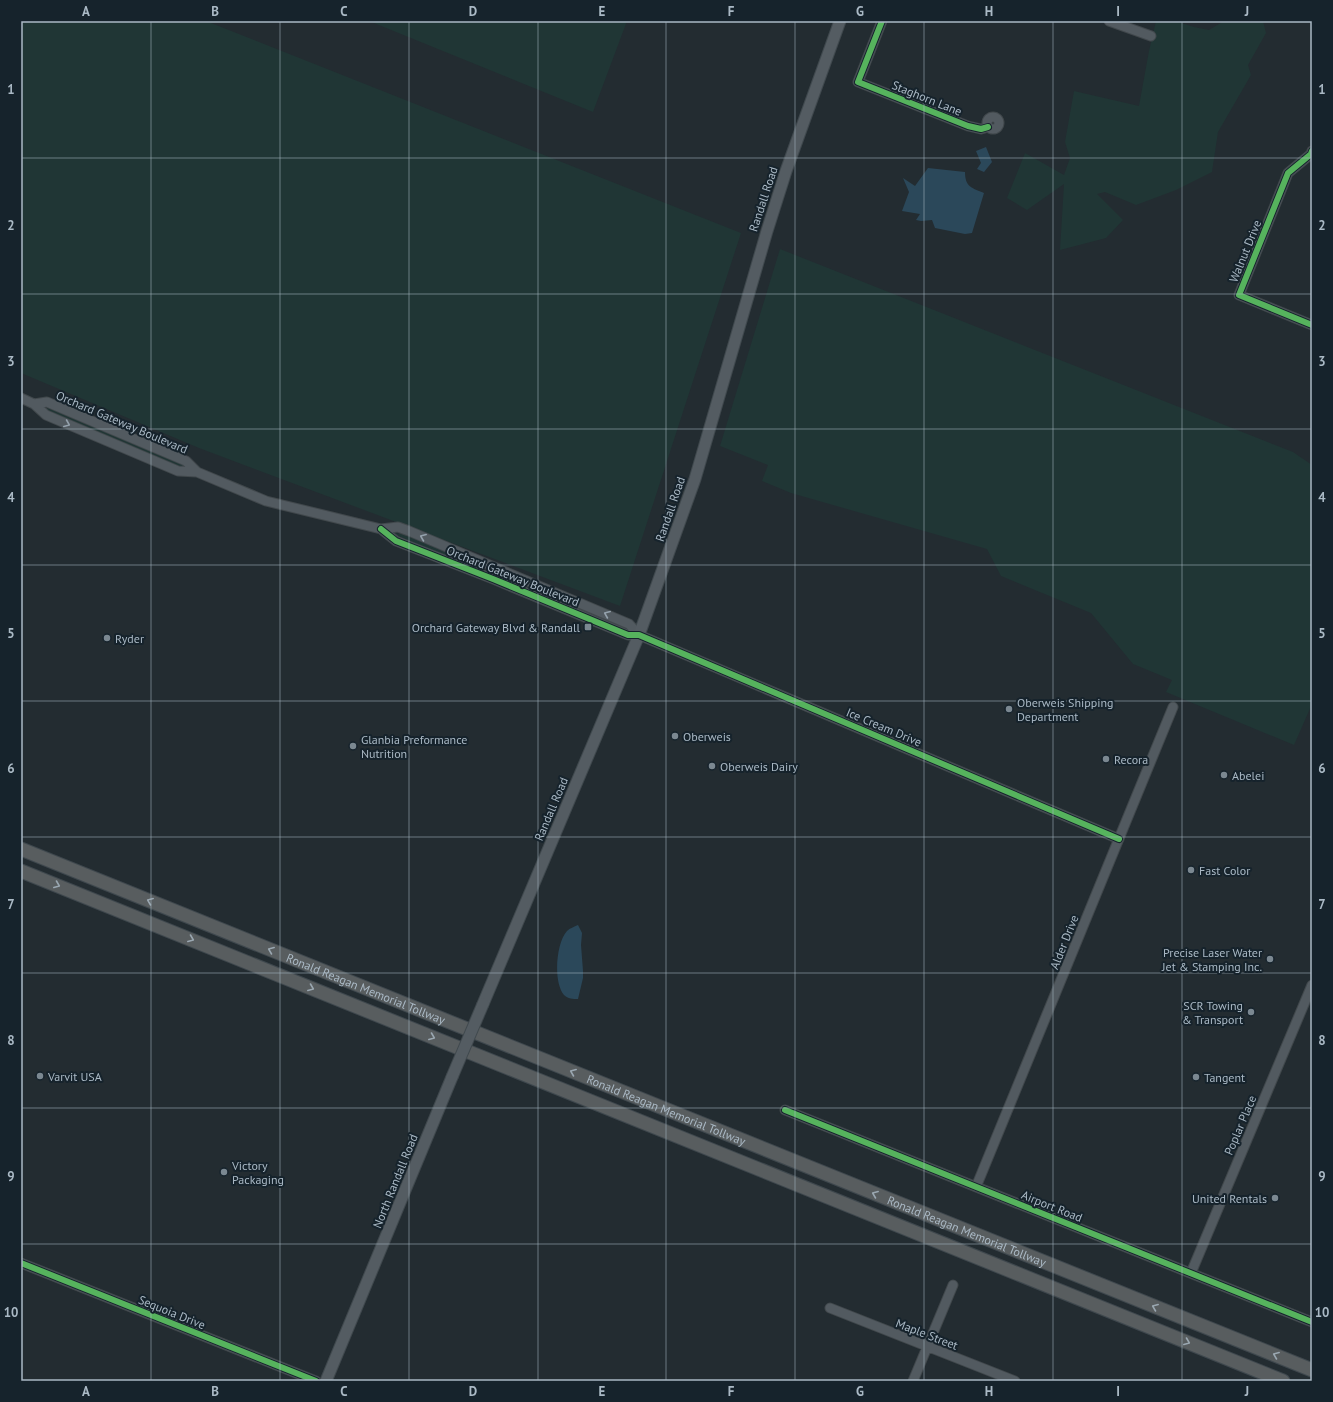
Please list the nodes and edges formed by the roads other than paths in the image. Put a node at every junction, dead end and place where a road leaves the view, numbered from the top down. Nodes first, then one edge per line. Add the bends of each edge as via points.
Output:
1 (840, 21) edge
2 (882, 21) edge
3 (1109, 21) edge
4 (1151, 36) dead end
5 (988, 127) dead end
6 (1312, 151) edge
7 (1312, 325) edge
8 (21, 398) edge
9 (381, 529) junction
10 (639, 635) junction
11 (1173, 707) dead end
12 (1119, 839) junction
13 (21, 849) edge
14 (21, 871) edge
15 (1312, 986) edge
16 (488, 992) joint
17 (785, 1110) dead end
18 (976, 1187) junction
19 (21, 1263) edge
20 (1191, 1273) junction
21 (953, 1285) dead end
22 (830, 1308) dead end
23 (1312, 1322) edge
24 (928, 1347) junction
25 (1312, 1370) edge
26 (316, 1381) edge
27 (326, 1381) edge
28 (913, 1381) edge
29 (1015, 1381) edge
30 (1283, 1381) edge

1 - 10 main road, Randall Road via 764,239 695,479
2 - 5 street, Staghorn Lane via 858,82 971,127
3 - 4 street
6 - 7 street, Walnut Drive via 1288,173 1239,295
8 - 9 street, Orchard Gateway Boulevard via 34,404 47,402 186,461 197,472 266,501
9 - 10 street, Orchard Gateway Boulevard via 396,541 429,555 493,578 628,635
10 -> 9 street, Orchard Gateway Boulevard via 629,624 398,527
10 - 12 street, Ice Cream Drive
10 - 16 main road, Randall Road
11 - 12 street, Alder Drive
12 - 18 street, Alder Drive
25 -> 13 highway, Ronald Reagan Memorial Tollway
14 -> 30 highway, Ronald Reagan Memorial Tollway
15 - 20 street, Poplar Place
16 - 27 main road, North Randall Road, bridge
17 - 18 street, Airport Road
18 - 20 street, Airport Road
19 - 26 street, Sequoia Drive
20 - 23 street, Airport Road
21 - 24 street
22 - 24 street, Maple Street
24 - 28 street
24 - 29 street, Maple Street

